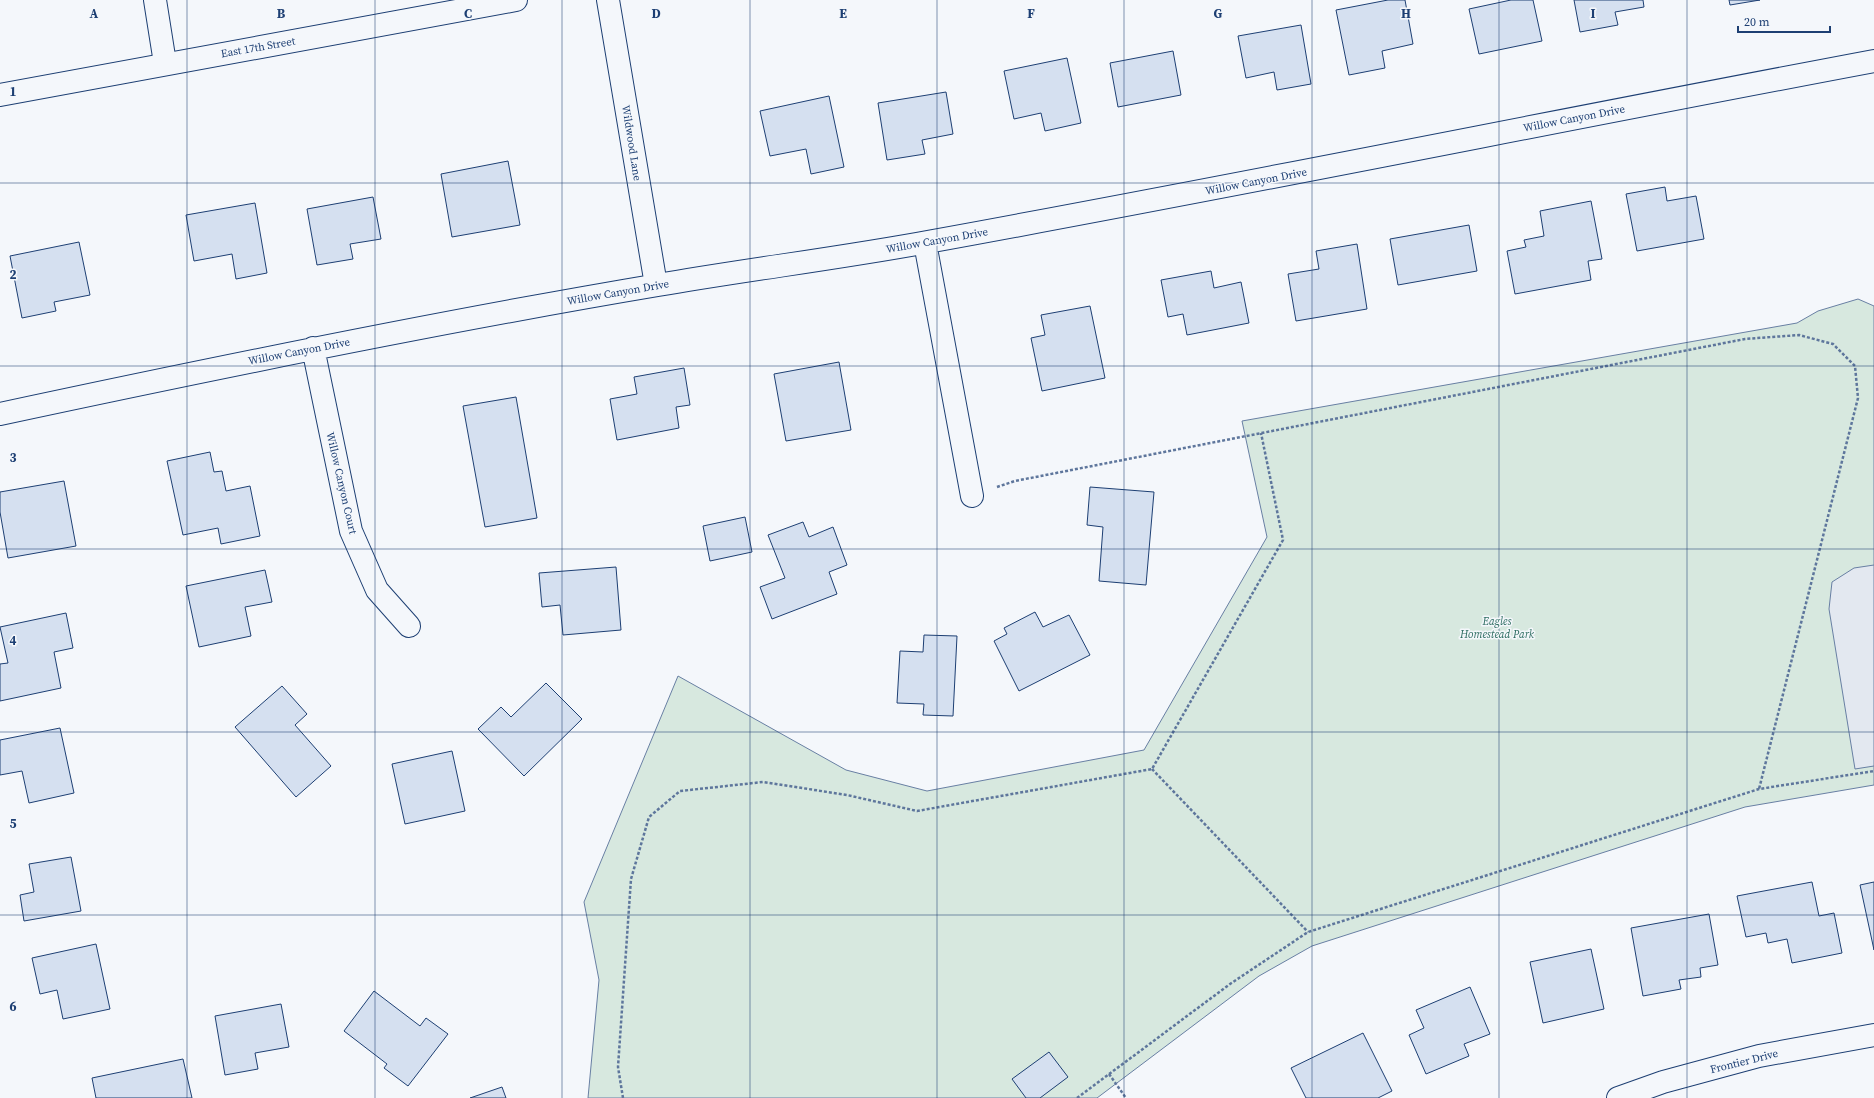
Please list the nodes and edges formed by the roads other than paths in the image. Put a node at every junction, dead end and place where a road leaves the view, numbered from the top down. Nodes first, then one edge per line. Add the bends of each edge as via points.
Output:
1 (155, 0) edge
2 (516, 0) edge
3 (608, 0) edge
4 (1874, 61) edge
5 (165, 63) junction
6 (0, 95) edge
7 (925, 243) junction
8 (656, 285) junction
9 (313, 348) junction
10 (0, 414) edge
11 (972, 496) road end
12 (409, 626) dead end
13 (1874, 1035) edge
14 (1618, 1098) edge

1 - 5 street
2 - 5 street, East 17th Street
3 - 8 street, Wildwood Lane
4 - 7 street, Willow Canyon Drive via 1275,178
5 - 6 street, East 17th Street
7 - 8 street, Willow Canyon Drive
7 - 11 street
8 - 9 street, Willow Canyon Drive
9 - 10 street, Willow Canyon Drive
9 - 12 street, Willow Canyon Court via 351,531 377,590
13 - 14 street, Frontier Drive via 1759,1056 1663,1082

